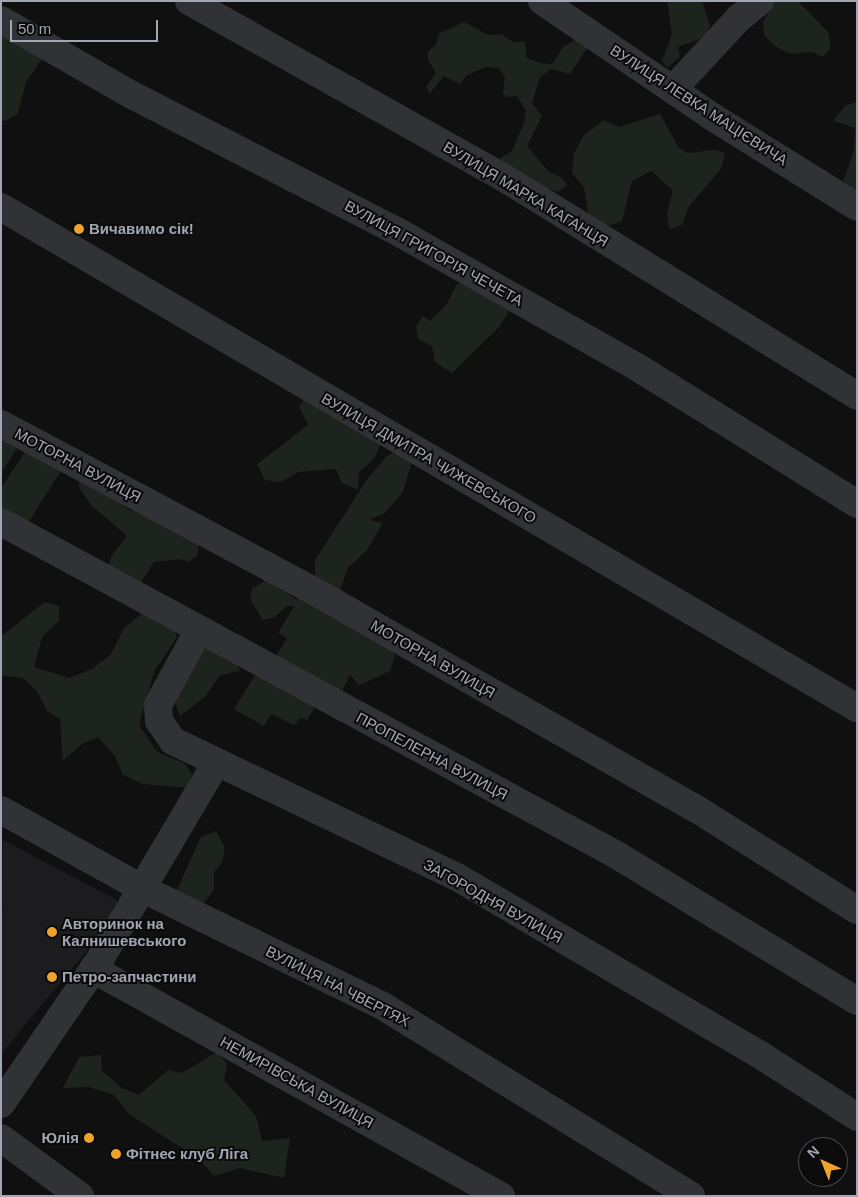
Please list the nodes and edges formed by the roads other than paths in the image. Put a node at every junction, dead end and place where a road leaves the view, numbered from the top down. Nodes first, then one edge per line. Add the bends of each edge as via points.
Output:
1 (189, 1) edge
2 (542, 1) edge
3 (760, 1) edge
4 (1, 20) edge
5 (673, 89) junction
6 (1, 207) edge
7 (857, 208) edge
8 (857, 396) edge
9 (1, 424) edge
10 (857, 504) edge
11 (1, 522) edge
12 (199, 630) junction
13 (857, 708) edge
14 (216, 763) junction
15 (1, 810) edge
16 (143, 889) junction
17 (857, 910) edge
18 (93, 969) junction
19 (857, 1001) edge
20 (1, 1104) edge
21 (857, 1117) edge
22 (1, 1138) edge
23 (80, 1196) edge
24 (501, 1196) edge
25 (691, 1196) edge

1 - 8 street, ВУЛИЦЯ МАРКА КАГАНЦЯ via 500,176
2 - 5 street, ВУЛИЦЯ ЛЕВКА МАЦІЄВИЧА
3 - 5 street via 739,18
4 - 10 street, ВУЛИЦЯ ГРИГОРІЯ ЧЕЧЕТА via 130,94 400,233 551,318 637,367
5 - 7 street, ВУЛИЦЯ ЛЕВКА МАЦІЄВИЧА
6 - 13 street, ВУЛИЦЯ ДМИТРА ЧИЖЕВСЬКОГО
9 - 17 street, МОТОРНА ВУЛИЦЯ via 330,600 695,808
11 - 12 street, ПРОПЕЛЕРНА ВУЛИЦЯ
12 - 14 street, ЗАГОРОДНЯ ВУЛИЦЯ via 158,705 159,721 173,741
12 - 19 street, ПРОПЕЛЕРНА ВУЛИЦЯ via 615,854
14 - 16 street
14 - 21 street, ЗАГОРОДНЯ ВУЛИЦЯ via 457,877 762,1056
15 - 16 street, ВУЛИЦЯ НА ЧВЕРТЯХ
16 - 18 street
16 - 25 street, ВУЛИЦЯ НА ЧВЕРТЯХ via 382,1004
18 - 20 street
18 - 24 street, НЕМИРІВСЬКА ВУЛИЦЯ
22 - 23 street

